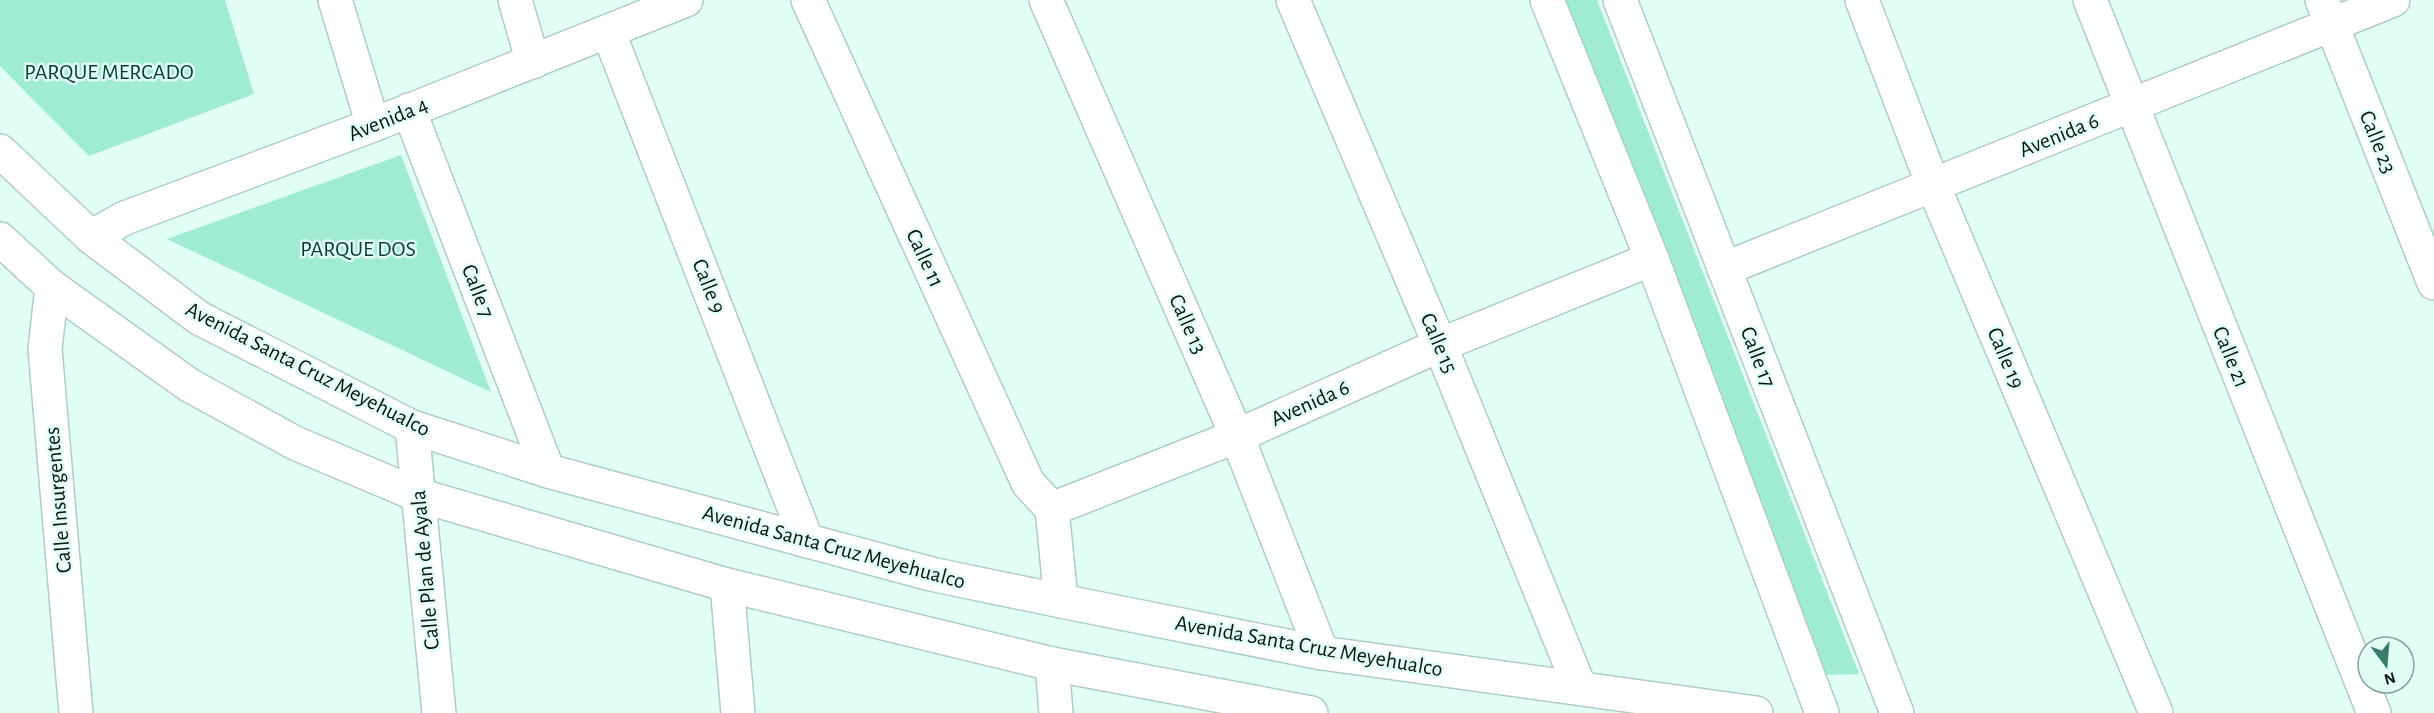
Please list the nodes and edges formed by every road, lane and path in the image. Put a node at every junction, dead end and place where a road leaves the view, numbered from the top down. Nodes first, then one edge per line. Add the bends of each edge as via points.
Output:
1 (335, 0) edge
2 (515, 0) edge
3 (686, 0) edge
4 (808, 0) edge
5 (1046, 0) edge
6 (1293, 0) edge
7 (1547, 0) edge
8 (1620, 0) edge
9 (1862, 0) edge
10 (2090, 0) edge
11 (2393, 0) edge
12 (2327, 13) edge
13 (608, 31) junction
14 (533, 62) junction
15 (2130, 107) junction
16 (409, 110) junction
17 (373, 125) junction
18 (0, 151) edge
19 (1933, 185) junction
20 (91, 237) junction
21 (0, 239) edge
22 (1652, 259) junction
23 (1724, 269) junction
24 (2434, 283) edge
25 (52, 287) junction
26 (1440, 345) junction
27 (411, 427) junction
28 (1237, 436) junction
29 (548, 471) junction
30 (418, 495) junction
31 (1052, 509) junction
32 (807, 541) junction
33 (727, 585) junction
34 (1061, 601) junction
35 (1322, 653) junction
36 (1052, 664) junction
37 (1580, 688) junction
38 (76, 713) edge
39 (439, 713) edge
40 (738, 713) edge
41 (1056, 713) edge
42 (1311, 713) edge
43 (1756, 713) edge
44 (1822, 713) edge
45 (1897, 713) edge
46 (2156, 713) edge
47 (2374, 713) edge

1 - 17 street
2 - 14 street
3 - 13 street, Avenida 4
4 - 31 street, Calle 11 via 1028,483
5 - 28 street, Calle 13
6 - 26 street, Calle 15
7 - 22 street
8 - 23 street, Calle 17
9 - 19 street, Calle 19
10 - 15 street, Calle 21
11 - 12 street, Avenida 6
12 - 15 street, Avenida 6
12 - 24 street, Calle 23
13 - 14 street, Avenida 4
13 - 32 street, Calle 9
14 - 16 street, Avenida 4
15 - 19 street, Avenida 6
15 - 47 street, Calle 21
16 - 17 street, Avenida 4
16 - 29 street, Calle 7
17 - 20 street, Avenida 4 via 126,218
18 - 20 street, Avenida Santa Cruz Meyehualco
19 - 23 street, Avenida 6
19 - 46 street, Calle 19
20 - 27 street, Avenida Santa Cruz Meyehualco via 199,318
21 - 25 street
22 - 26 street, Avenida 6
22 - 44 street
23 - 45 street, Calle 17
25 - 30 street via 189,385 295,443
25 - 38 street, Calle Insurgentes via 45,349
26 - 28 street, Avenida 6
26 - 37 street, Calle 15
27 - 29 street, Avenida Santa Cruz Meyehualco
27 - 30 street, Calle Plan de Ayala
28 - 31 street, Avenida 6
28 - 35 street, Calle 13
29 - 32 street, Avenida Santa Cruz Meyehualco
30 - 33 street
30 - 39 street, Calle Plan de Ayala
31 - 34 street
32 - 34 street, Avenida Santa Cruz Meyehualco via 931,574
33 - 36 street
33 - 40 street
34 - 35 street, Avenida Santa Cruz Meyehualco
35 - 37 street, Avenida Santa Cruz Meyehualco
36 - 41 street
36 - 42 street
37 - 43 street, Avenida Santa Cruz Meyehualco

